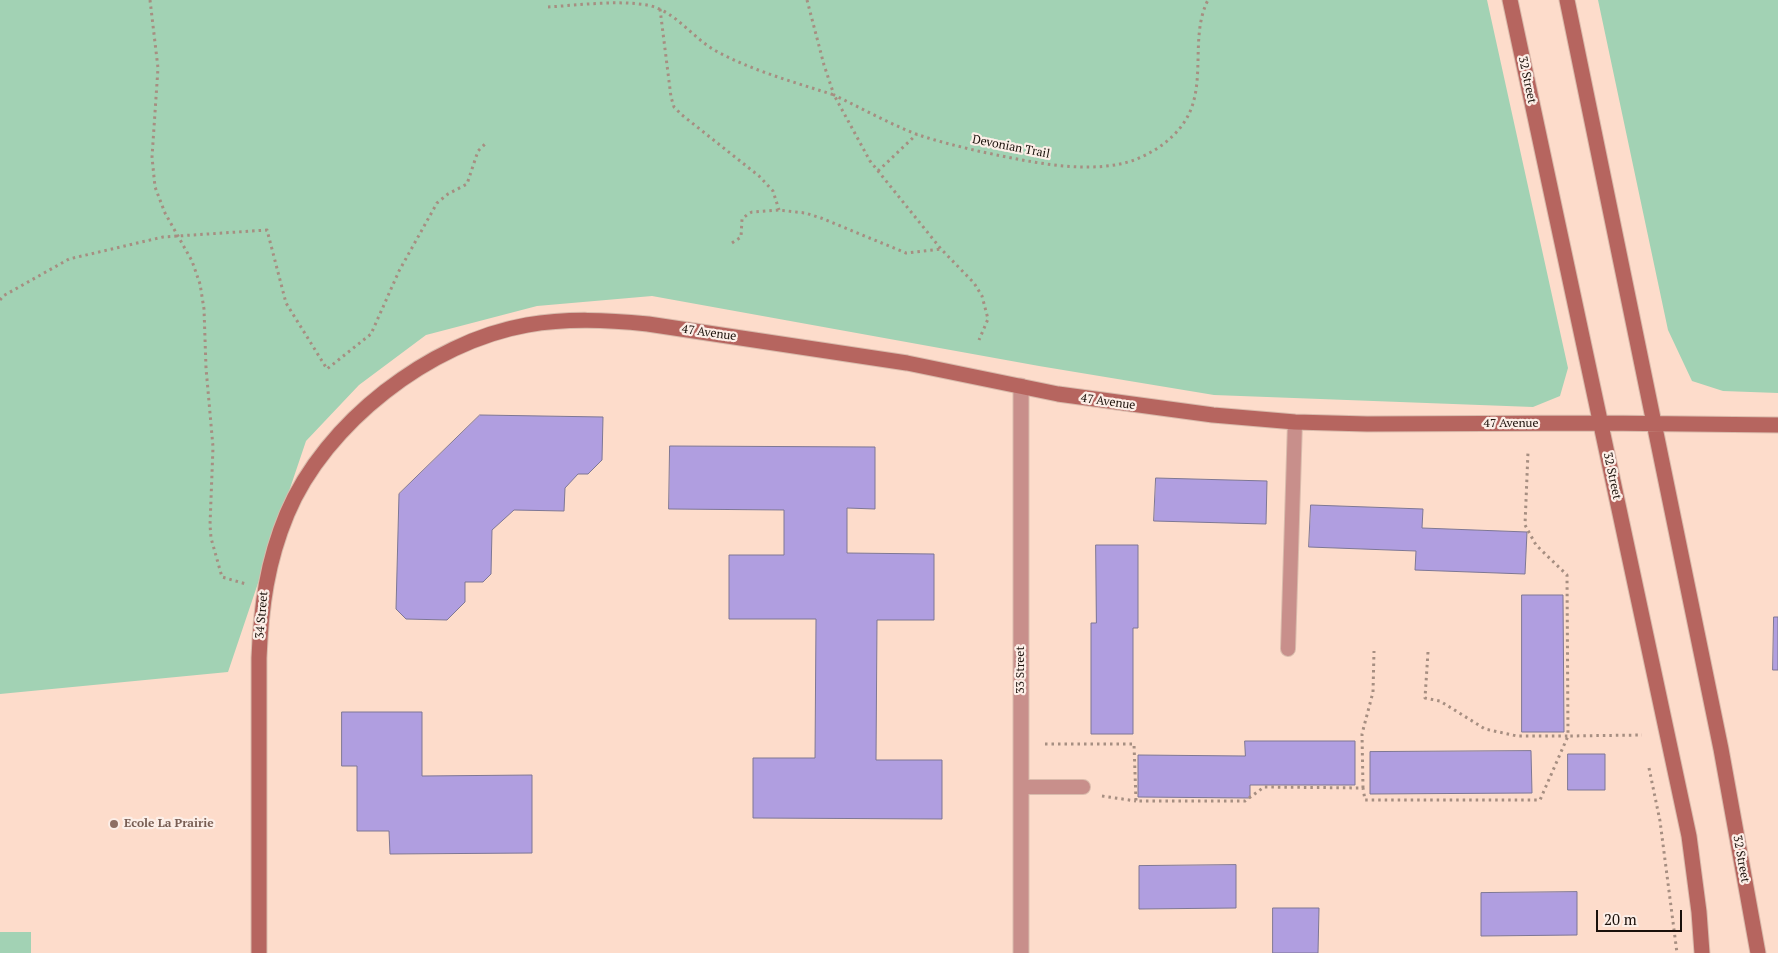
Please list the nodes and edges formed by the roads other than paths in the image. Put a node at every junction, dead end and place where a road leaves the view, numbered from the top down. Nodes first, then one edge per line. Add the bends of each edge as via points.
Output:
1 (1510, 0) edge
2 (1567, 0) edge
3 (448, 352) joint
4 (1021, 386) junction
5 (1295, 422) junction
6 (1601, 424) junction
7 (1654, 424) junction
8 (1778, 425) edge
9 (1288, 649) dead end
10 (1021, 787) junction
11 (1083, 787) road end
12 (259, 953) edge
13 (1021, 953) edge
14 (1702, 953) edge
15 (1758, 953) edge

1 - 6 street, 32 Street
2 - 7 street, 32 Street
3 - 4 street, 47 Avenue via 487,335 526,325 606,320 839,352
3 - 12 street, 34 Street via 397,382 345,426 306,479 287,513 274,548 260,623
4 - 5 street, 47 Avenue via 1137,406
4 - 10 street, 33 Street
5 - 6 street, 47 Avenue
5 - 9 lane
6 - 7 street, 47 Avenue
6 - 14 street, 32 Street via 1689,836
7 - 8 street, 47 Avenue
7 - 15 street, 32 Street via 1721,749
10 - 11 lane
10 - 13 street, 33 Street

